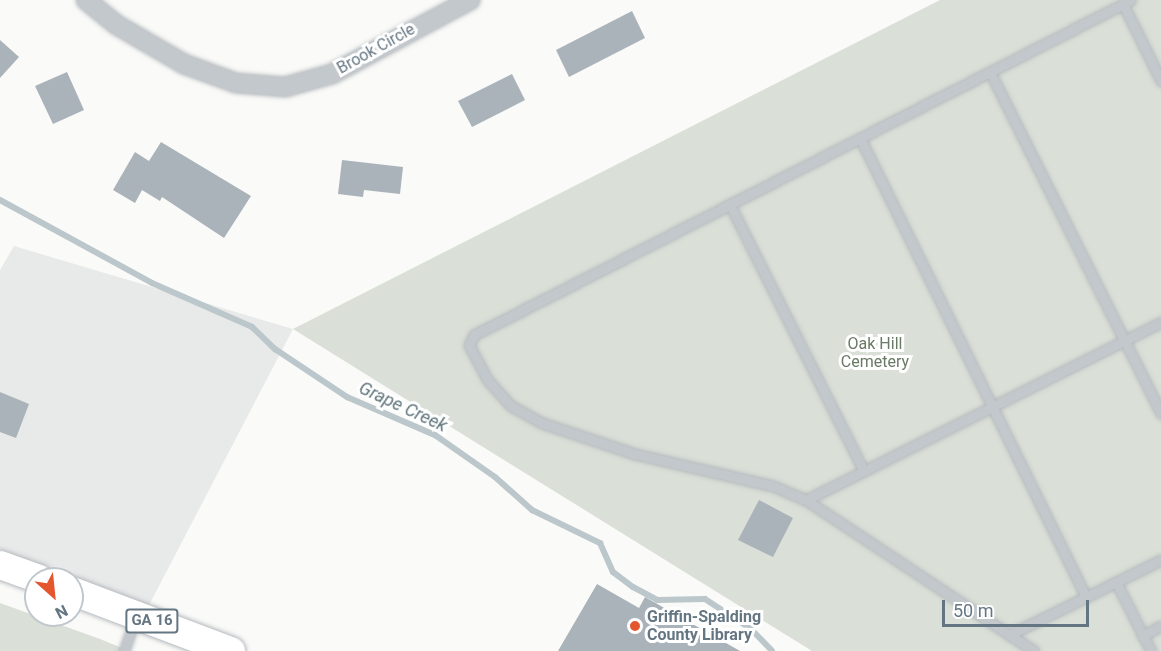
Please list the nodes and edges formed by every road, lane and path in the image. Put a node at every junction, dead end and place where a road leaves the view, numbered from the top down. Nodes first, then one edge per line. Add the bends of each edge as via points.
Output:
1 (86, 0) edge
2 (470, 0) edge
3 (1127, 2) edge
4 (990, 72) junction
5 (1161, 81) edge
6 (860, 138) junction
7 (730, 205) junction
8 (1161, 322) edge
9 (1124, 340) junction
10 (991, 407) junction
11 (1161, 414) edge
12 (864, 471) junction
13 (806, 500) junction
14 (1161, 560) edge
15 (0, 565) edge
16 (24, 574) edge
17 (1116, 582) junction
18 (84, 596) edge
19 (1086, 597) junction
20 (136, 615) junction
21 (1161, 626) edge
22 (1010, 635) junction
23 (1143, 636) junction
24 (124, 651) edge
25 (231, 651) edge
26 (1034, 651) edge
27 (1151, 651) edge

1 - 2 street, Brook Circle via 117,25 184,64 236,83 285,87 332,74
3 - 4 lane
3 - 5 lane
4 - 6 lane
4 - 9 lane
6 - 7 lane
6 - 10 lane
7 - 12 lane
7 - 13 lane via 474,335 469,345 487,379 511,406 542,423 635,454 773,486
8 - 9 lane
9 - 10 lane
9 - 11 lane
10 - 12 lane
10 - 19 lane
12 - 13 lane
13 - 22 lane
14 - 17 lane
15 - 16 main road
17 - 19 lane
17 - 23 lane
18 - 20 main road, GA 16
19 - 22 lane
20 - 24 lane
20 - 25 main road, GA 16
21 - 23 lane
22 - 26 lane
23 - 27 lane

